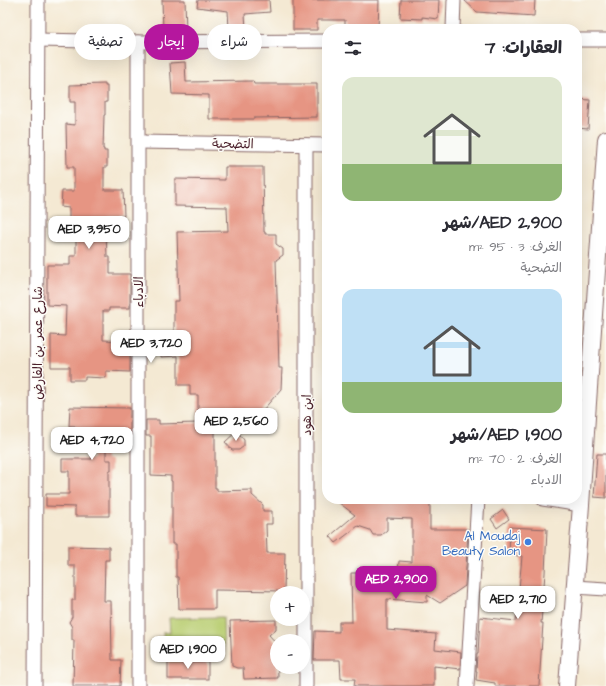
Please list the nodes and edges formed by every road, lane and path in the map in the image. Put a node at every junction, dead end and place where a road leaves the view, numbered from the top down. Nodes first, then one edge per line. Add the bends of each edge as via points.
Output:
1 (38, 0) edge
2 (454, 0) edge
3 (452, 24) edge
4 (38, 40) junction
5 (582, 40) edge
6 (606, 40) edge
7 (322, 41) edge
8 (138, 42) junction
9 (606, 139) edge
10 (139, 142) junction
11 (306, 145) junction
12 (322, 145) edge
13 (602, 261) edge
14 (582, 493) edge
15 (478, 504) edge
16 (575, 504) edge
17 (581, 505) joint
18 (574, 587) junction
19 (606, 589) edge
20 (35, 686) edge
21 (138, 686) edge
22 (306, 686) edge
23 (467, 686) edge
24 (567, 686) edge

1 - 4 street, شارع عمر بن الفارض
2 - 3 street
4 - 8 street
4 - 20 street, شارع عمر بن الفارض
5 - 6 street
7 - 8 street
8 - 10 street, الادباء
9 - 13 street
10 - 11 street, التضحية
10 - 21 street, الادباء
11 - 12 street, التضحية
11 - 22 street, ابن هود
13 - 14 street
15 - 23 street
16 - 17 street
17 - 18 street
18 - 19 street
18 - 24 street

